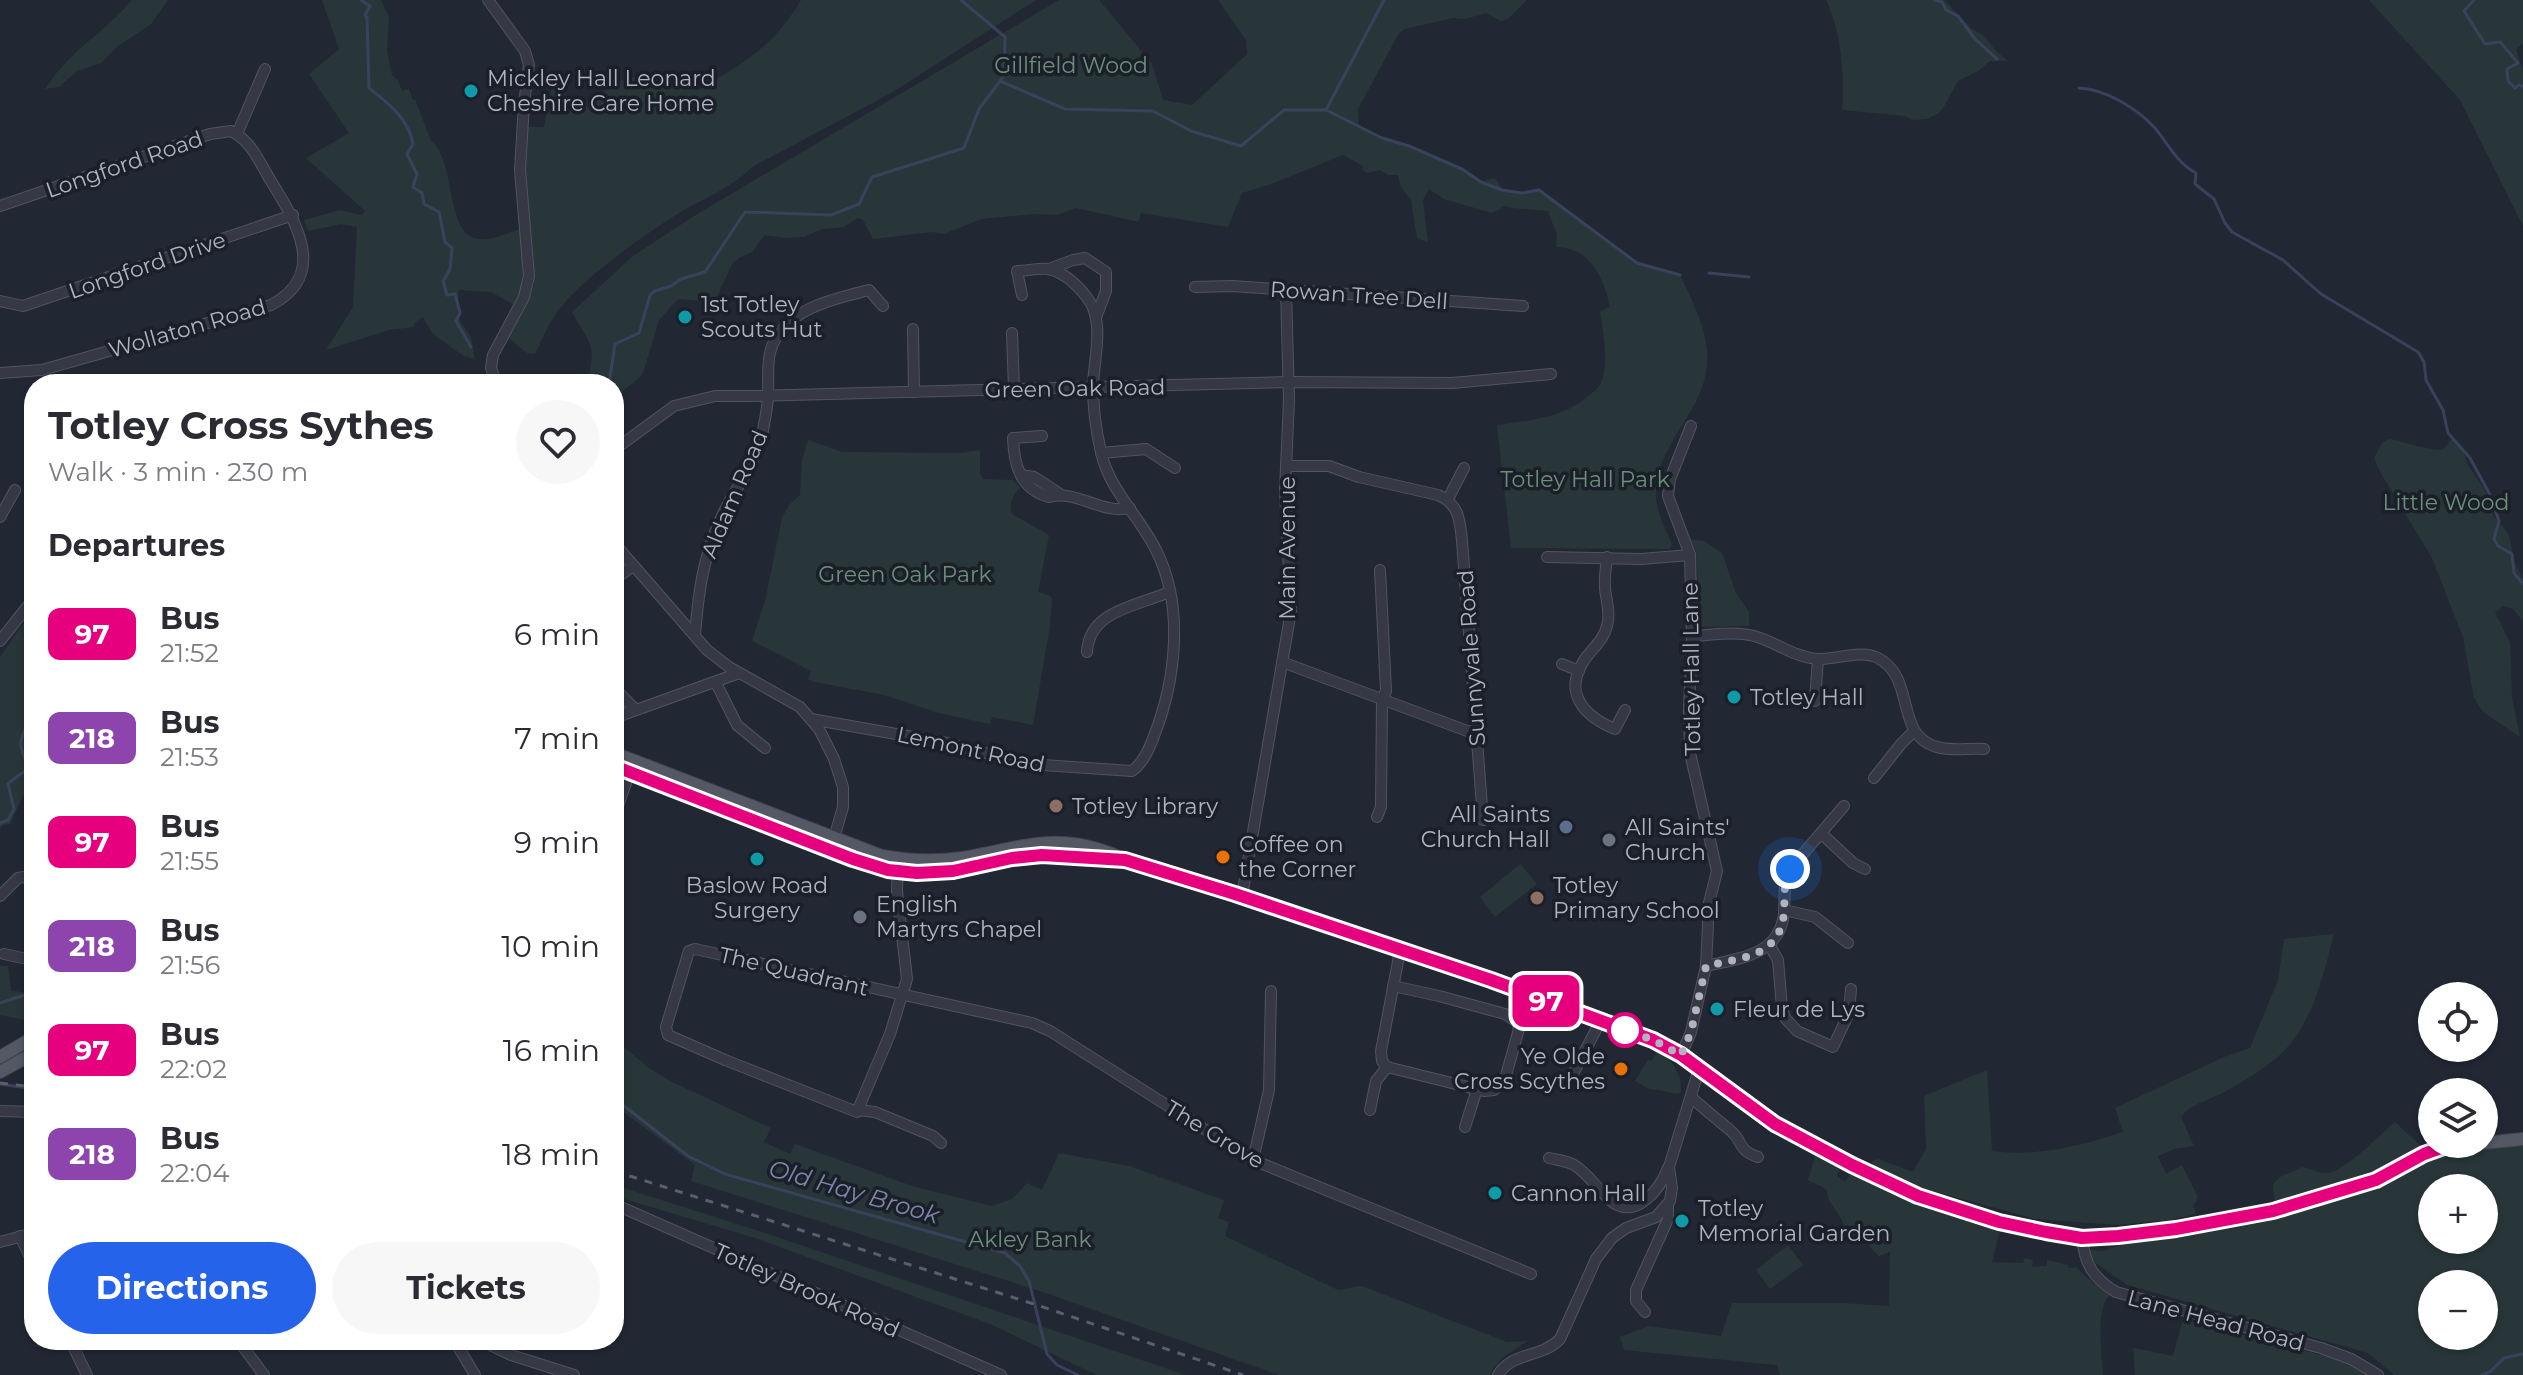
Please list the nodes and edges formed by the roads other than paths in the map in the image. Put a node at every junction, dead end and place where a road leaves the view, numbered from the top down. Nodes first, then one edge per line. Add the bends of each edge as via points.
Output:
1 (488, 0) edge
2 (265, 69) dead end
3 (237, 134) junction
4 (3, 203) edge
5 (293, 215) junction
6 (1049, 269) junction
7 (1195, 287) dead end
8 (1286, 291) junction
9 (1022, 295) dead end
10 (0, 301) edge
11 (883, 306) dead end
12 (1523, 306) dead end
13 (1097, 315) junction
14 (913, 329) dead end
15 (1012, 333) dead end
16 (0, 373) edge
17 (493, 374) edge
18 (1551, 374) dead end
19 (1288, 382) junction
20 (1093, 388) junction
21 (1014, 389) junction
22 (914, 392) junction
23 (768, 395) junction
24 (1691, 426) dead end
25 (1042, 436) dead end
26 (624, 443) edge
27 (1101, 453) junction
28 (1287, 466) junction
29 (1175, 468) dead end
30 (1464, 468) dead end
31 (15, 490) dead end
32 (1448, 499) junction
33 (1130, 508) junction
34 (0, 517) edge
35 (624, 555) edge
36 (1690, 555) junction
37 (1547, 557) dead end
38 (1607, 557) junction
39 (633, 566) junction
40 (1380, 570) dead end
41 (624, 573) edge
42 (1169, 592) junction
43 (24, 611) edge
44 (695, 636) junction
45 (1692, 636) junction
46 (0, 641) edge
47 (1087, 652) dead end
48 (1818, 659) junction
49 (1282, 662) junction
50 (1562, 664) dead end
51 (1579, 671) junction
52 (739, 673) junction
53 (716, 683) junction
54 (624, 698) edge
55 (1382, 699) junction
56 (1815, 701) dead end
57 (636, 710) junction
58 (1625, 710) dead end
59 (624, 714) edge
60 (811, 719) junction
61 (1913, 732) junction
62 (1478, 735) junction
63 (765, 748) dead end
64 (1984, 749) dead end
65 (624, 760) edge
66 (624, 766) edge
67 (632, 766) junction
68 (1874, 778) dead end
69 (624, 789) edge
70 (1844, 806) dead end
71 (1377, 817) dead end
72 (1483, 820) dead end
73 (1822, 834) junction
74 (832, 844) junction
75 (898, 865) junction
76 (1865, 869) dead end
77 (24, 877) edge
78 (0, 896) edge
79 (1242, 896) junction
80 (1784, 910) junction
81 (1848, 943) dead end
82 (1770, 946) junction
83 (1400, 951) junction
84 (4, 954) dead end
85 (24, 958) edge
86 (1706, 966) junction
87 (1393, 986) junction
88 (1851, 989) dead end
89 (1271, 991) dead end
90 (903, 996) junction
91 (1600, 1022) junction
92 (24, 1046) edge
93 (1681, 1055) junction
94 (24, 1057) edge
95 (2, 1067) edge
96 (1387, 1067) junction
97 (1699, 1069) junction
98 (1574, 1072) dead end
99 (1477, 1089) junction
100 (1691, 1097) junction
101 (1370, 1110) dead end
102 (0, 1111) edge
103 (858, 1111) junction
104 (24, 1112) edge
105 (1465, 1127) dead end
106 (2523, 1139) edge
107 (2498, 1142) edge
108 (941, 1143) dead end
109 (1758, 1157) dead end
110 (2418, 1157) edge
111 (1549, 1158) dead end
112 (1253, 1160) junction
113 (1669, 1167) junction
114 (1668, 1205) junction
115 (624, 1208) edge
116 (24, 1235) edge
117 (20, 1236) junction
118 (2082, 1238) junction
119 (0, 1242) edge
120 (24, 1244) edge
121 (1531, 1274) dead end
122 (1645, 1312) dead end
123 (75, 1350) edge
124 (245, 1350) edge
125 (460, 1350) edge
126 (501, 1350) edge
127 (87, 1375) edge
128 (264, 1375) edge
129 (475, 1375) edge
130 (574, 1375) edge
131 (1001, 1375) edge
132 (1498, 1375) edge
133 (2378, 1375) edge

1 - 17 street via 525,51 529,65 520,170 529,276 524,297 493,355
2 - 3 street
3 - 4 street, Longford Road via 217,132
3 - 5 street
5 - 10 street, Longford Drive via 23,306
5 - 16 street, Wollaton Road via 302,272 283,299 42,370
6 - 9 street via 1017,271
6 - 13 street via 1075,285
6 - 13 street via 1085,258 1106,272
7 - 8 street, Rowan Tree Dell
8 - 12 street, Rowan Tree Dell
8 - 19 street, Main Avenue
11 - 23 street, Aldam Road via 869,290 798,316 773,344
13 - 20 street
14 - 22 street
15 - 21 street
18 - 19 street, Green Oak Road via 1452,383
19 - 20 street, Green Oak Road
19 - 28 street, Main Avenue
20 - 21 street, Green Oak Road
20 - 27 street
21 - 22 street, Green Oak Road
22 - 23 street, Green Oak Road
23 - 26 street, Green Oak Road via 727,395 674,406
23 - 44 street, Aldam Road via 756,453 709,548 698,591
24 - 36 street, Totley Hall Lane via 1668,491
25 - 33 street via 1013,438 1017,469 1037,494 1060,494 1107,509
27 - 29 street via 1146,449
27 - 33 street
28 - 32 street via 1329,466
28 - 49 street, Main Avenue via 1291,603
30 - 32 street
31 - 34 street
32 - 62 street, Sunnyvale Road via 1460,518
33 - 42 street via 1157,552
35 - 39 street
36 - 38 street
36 - 45 street, Totley Hall Lane
37 - 38 street
38 - 51 street via 1608,623
39 - 41 street
39 - 44 street
40 - 55 street via 1386,691
42 - 47 street via 1122,608 1096,624
42 - 60 street, Lemont Road via 1173,628 1167,697 1149,749 1132,771 1028,764 947,743
43 - 46 street
44 - 52 street
45 - 48 street via 1751,635
45 - 86 street, Totley Hall Lane via 1690,753 1717,871 1709,903
48 - 56 street
48 - 61 street via 1870,655 1882,660 1901,685
49 - 55 street
49 - 79 street, Main Avenue
50 - 51 street
51 - 58 street via 1580,704 1595,720 1615,729
52 - 53 street
52 - 60 street via 793,702
53 - 57 street
53 - 63 street via 737,725
54 - 57 street
55 - 62 street
55 - 71 street
57 - 59 street
60 - 74 street via 826,740 843,787
61 - 64 street via 1943,749
61 - 68 street
62 - 72 street, Sunnyvale Road
65 - 67 main road
66 - 67 main road
67 - 69 street
67 - 74 main road
70 - 73 street
73 - 76 street
73 - 80 street via 1790,869
74 - 75 main road
75 - 79 main road via 953,871 1042,855 1125,860
75 - 90 street via 907,979
77 - 78 street
79 - 83 main road
80 - 81 street via 1815,917
80 - 82 street via 1781,929
82 - 86 street
82 - 88 street via 1778,960 1783,1013 1797,1031 1833,1047 1849,1013
83 - 87 street
83 - 91 main road
84 - 85 street
86 - 93 street, Totley Hall Lane
87 - 96 street via 1381,1051
87 - 99 street via 1505,1014 1517,1022 1519,1033 1502,1084 1494,1090
89 - 112 street via 1269,1090
90 - 103 street
90 - 103 street, The Quadrant via 689,951 668,1035
90 - 112 street, The Grove via 1041,1026
91 - 93 main road
91 - 98 street
92 - 95 main road
93 - 97 main road
94 - 95 main road
96 - 99 street
96 - 101 street via 1376,1081
97 - 100 street
97 - 118 main road via 1795,1136 1918,1196 1999,1222
99 - 105 street
100 - 109 street via 1734,1133 1745,1152
100 - 113 street
102 - 104 street
103 - 108 street via 875,1112
106 - 107 main road
110 - 118 main road via 2376,1180 2273,1211 2176,1229
111 - 113 street via 1575,1166 1622,1206 1650,1198
112 - 121 street, The Grove
113 - 114 street
114 - 122 street via 1668,1219 1636,1290 1636,1301
114 - 132 street via 1656,1217 1612,1238 1596,1259 1555,1344 1508,1362
115 - 131 street, Totley Brook Road
116 - 117 street
117 - 119 street
117 - 120 street
118 - 133 street, Lane Head Road via 2087,1264 2116,1292 2329,1351
123 - 127 street
124 - 128 street
125 - 129 street
126 - 130 street

